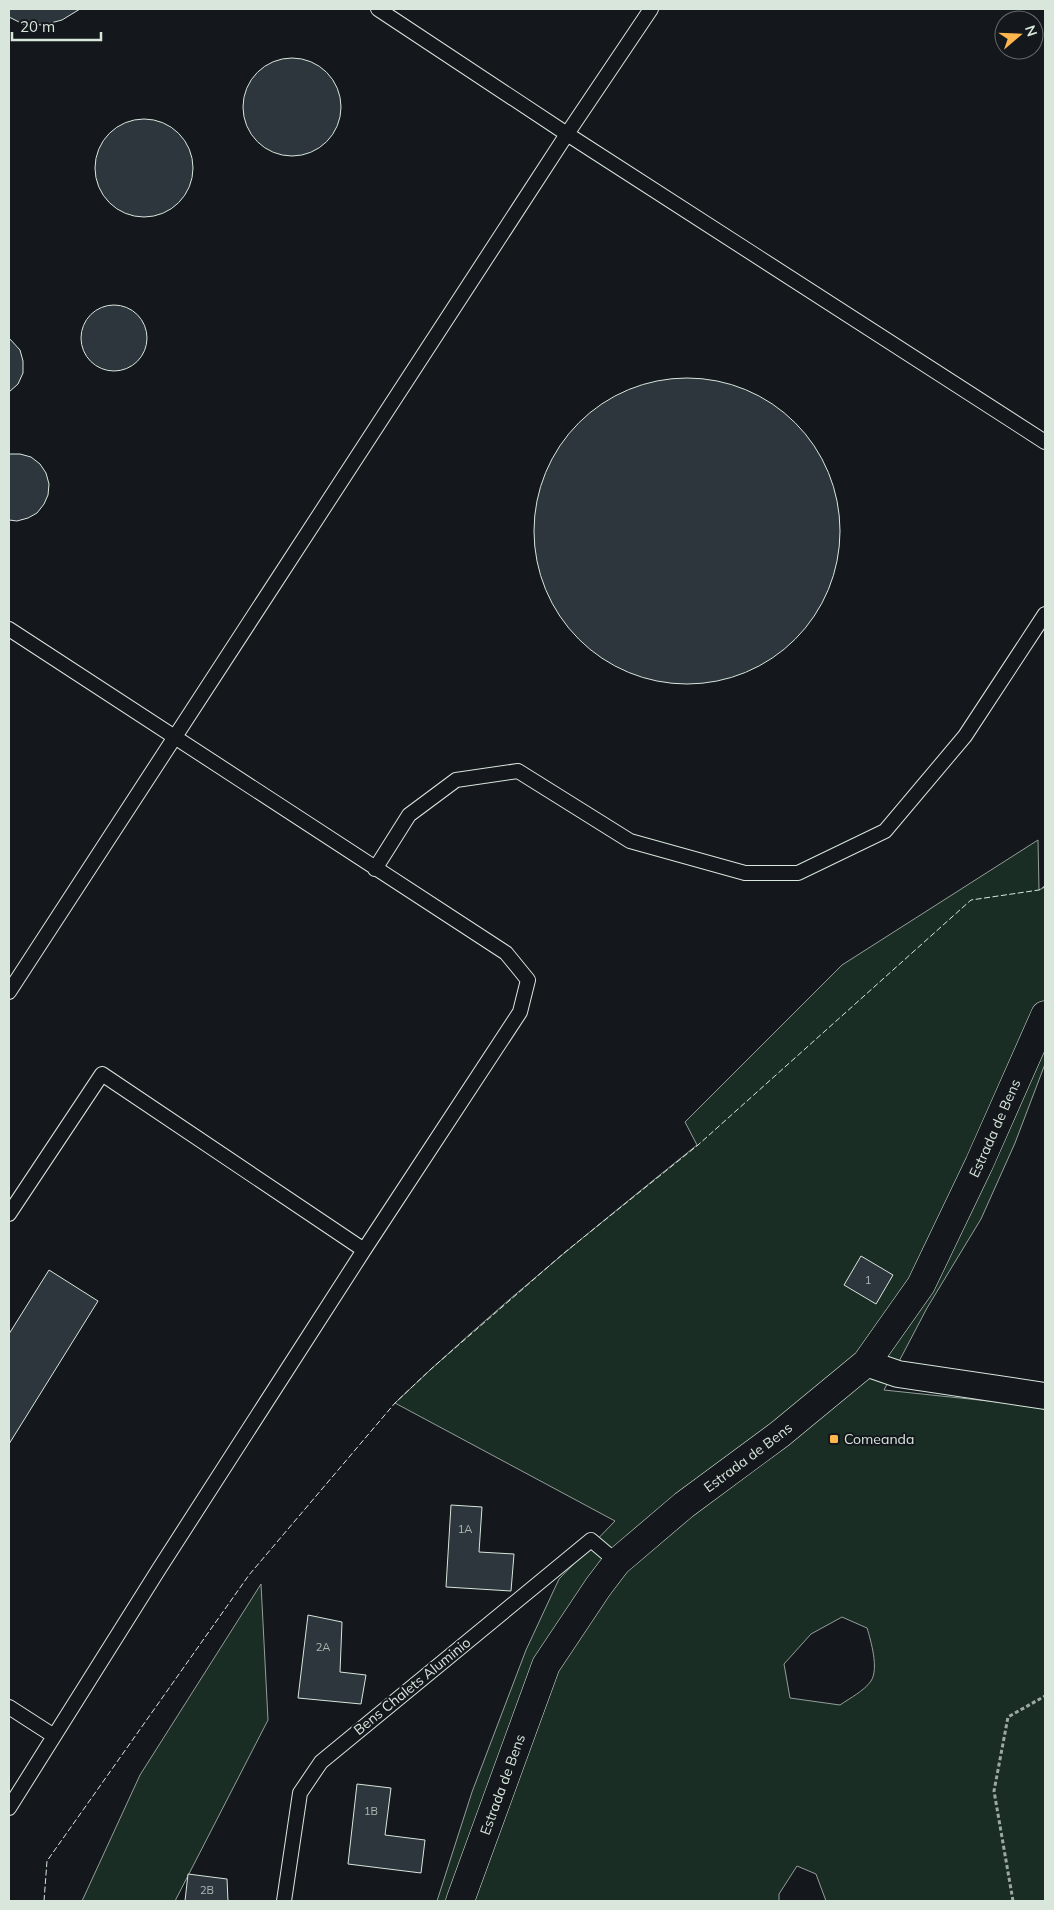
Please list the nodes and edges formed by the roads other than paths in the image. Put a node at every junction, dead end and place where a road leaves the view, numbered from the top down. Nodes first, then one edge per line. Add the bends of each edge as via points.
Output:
1 (378, 9) edge
2 (651, 9) edge
3 (566, 134) junction
4 (1045, 442) edge
5 (1045, 614) edge
6 (9, 629) edge
7 (175, 737) junction
8 (375, 869) junction
9 (9, 992) edge
10 (1045, 1015) edge
11 (9, 1214) edge
12 (364, 1250) junction
13 (866, 1363) junction
14 (1045, 1396) edge
15 (617, 1562) junction
16 (9, 1707) edge
17 (54, 1736) junction
18 (9, 1808) edge
19 (284, 1901) edge
20 (460, 1901) edge

1 - 3 lane
2 - 3 lane
3 - 4 lane
3 - 7 lane
5 - 8 lane via 965,736 885,831 798,873 745,873 630,841 518,771 456,780 409,815
6 - 7 lane
7 - 8 lane
7 - 9 lane
8 - 12 lane via 506,953 528,980 520,1012
10 - 13 street, Estrada de Bens via 921,1285
11 - 12 lane via 102,1074
12 - 17 lane
13 - 14 street via 898,1374
13 - 15 street, Estrada de Bens via 780,1434 684,1505
15 - 19 lane, Bens Chalets Aluminio via 591,1540 321,1762 300,1793
15 - 20 street, Estrada de Bens via 546,1665
16 - 17 lane
17 - 18 lane

